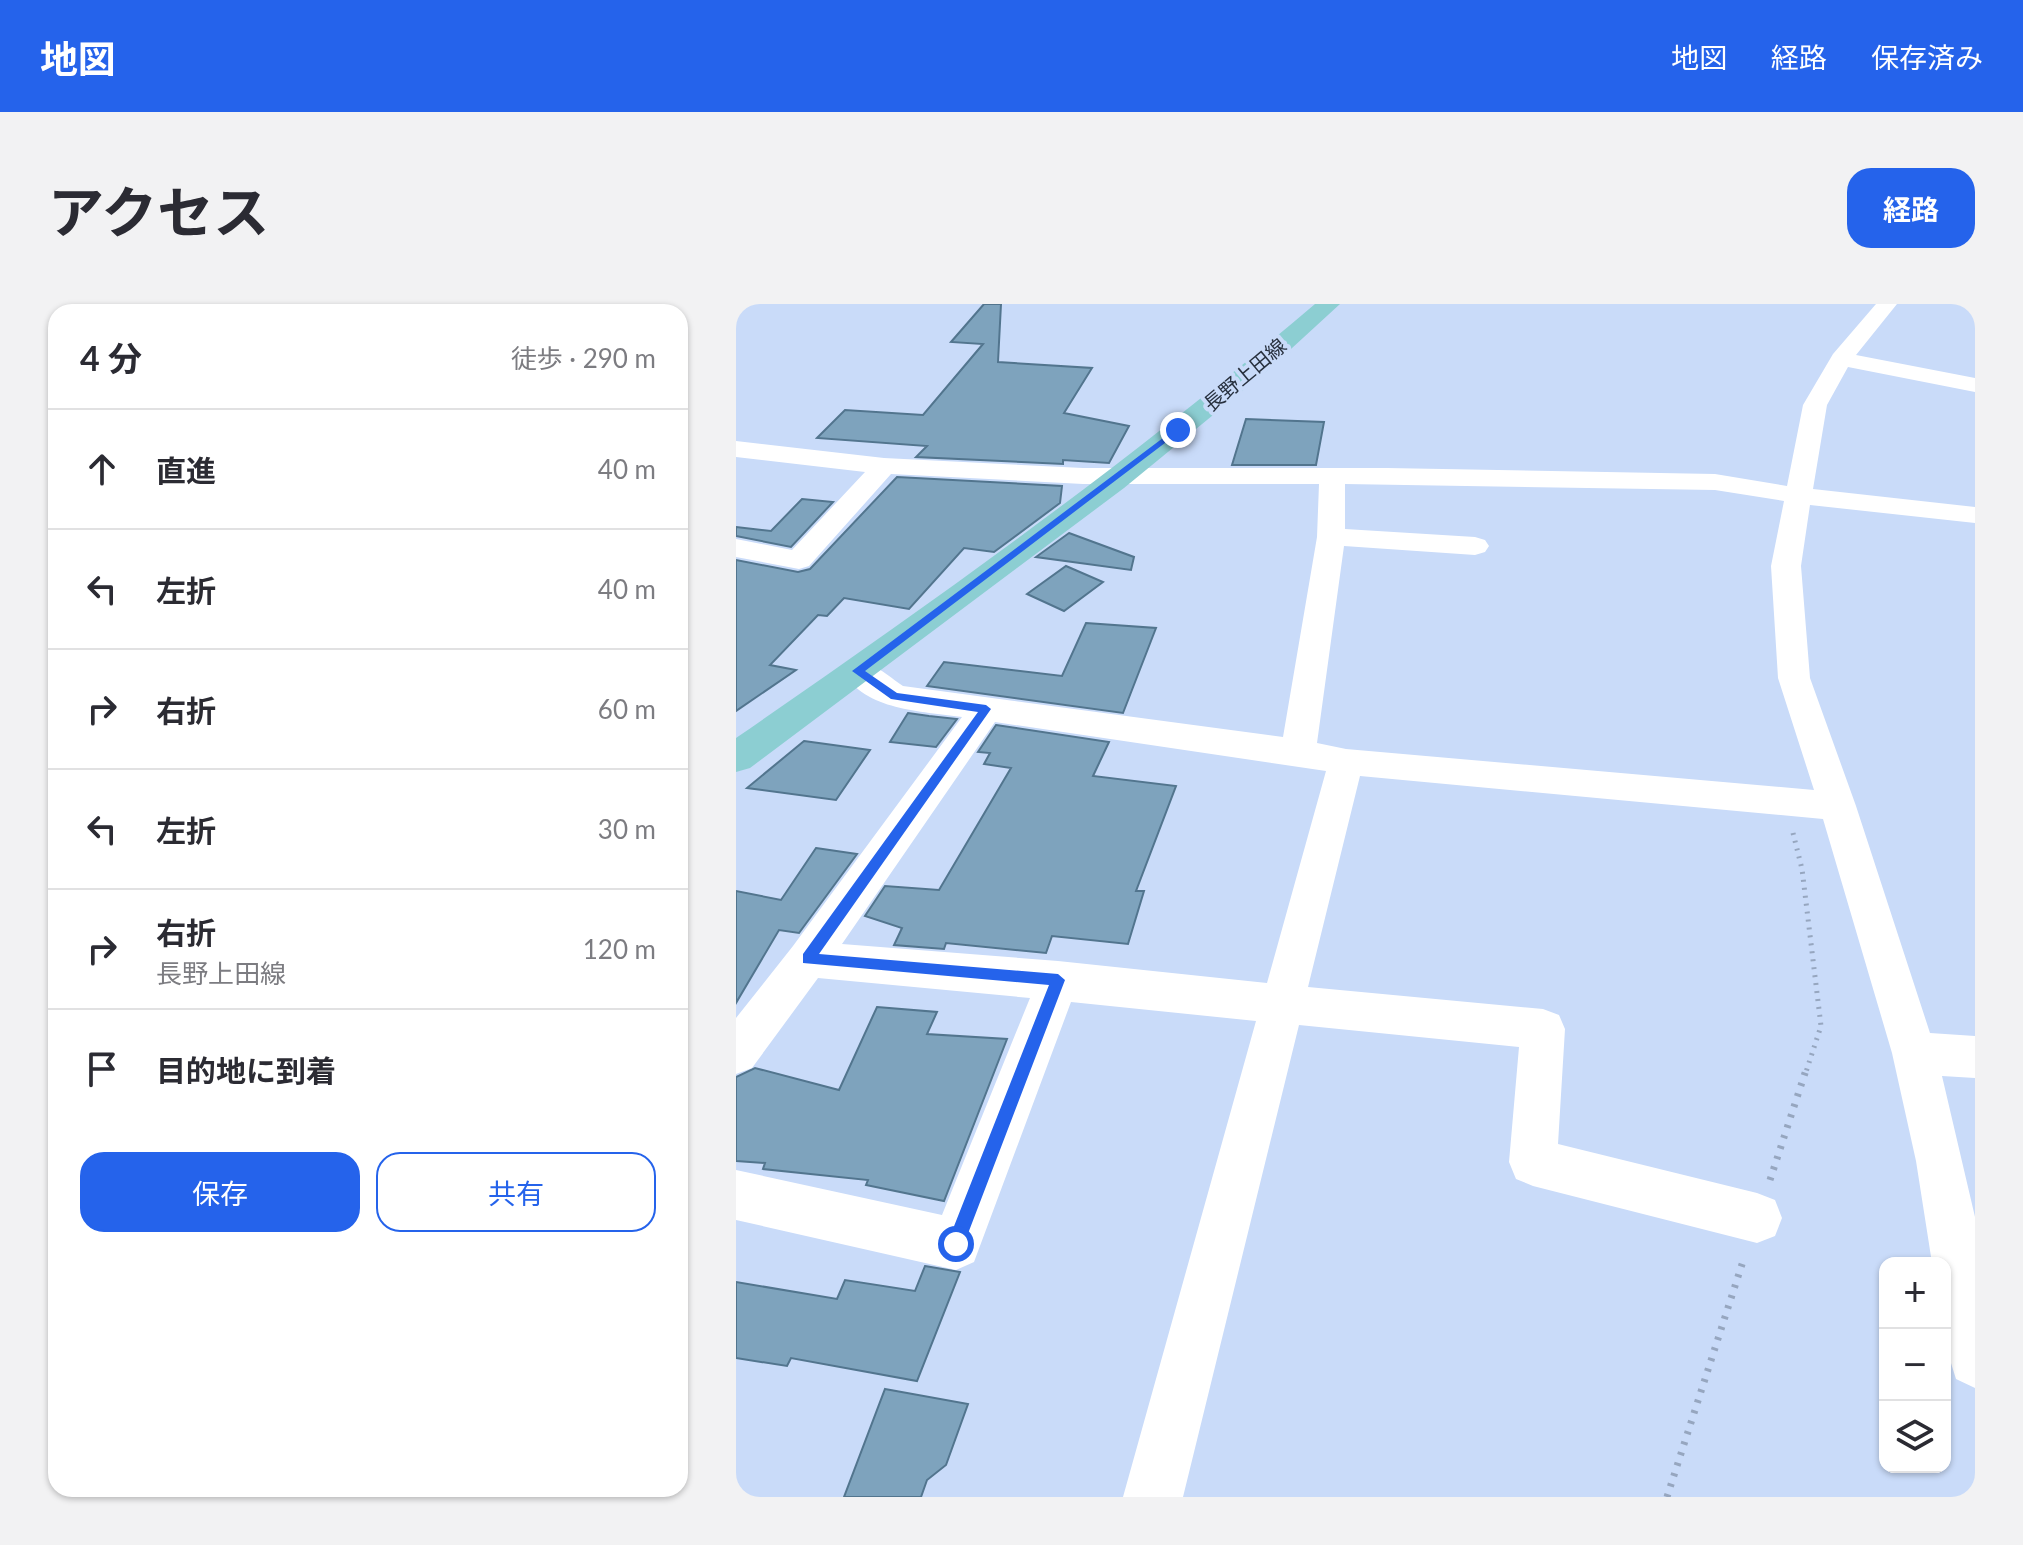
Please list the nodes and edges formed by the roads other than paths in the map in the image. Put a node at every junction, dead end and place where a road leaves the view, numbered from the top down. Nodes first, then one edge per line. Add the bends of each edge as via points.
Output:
1 (1329, 304) edge
2 (1879, 305) edge
3 (1841, 359) junction
4 (1975, 385) edge
5 (736, 449) edge
6 (884, 466) junction
7 (1332, 476) junction
8 (1118, 477) junction
9 (1800, 496) junction
10 (1975, 515) edge
11 (1331, 537) junction
12 (1475, 546) dead end
13 (736, 548) edge
14 (858, 671) junction
15 (986, 709) junction
16 (1298, 752) junction
17 (736, 758) edge
18 (1346, 762) junction
19 (1838, 806) junction
20 (808, 959) junction
21 (1058, 980) junction
22 (1281, 1005) junction
23 (736, 1053) edge
24 (1914, 1053) junction
25 (1975, 1057) edge
26 (736, 1195) edge
27 (1757, 1218) road end
28 (1975, 1360) edge
29 (1153, 1497) edge

1 - 8 main road, 長野上田線
2 - 3 street
3 - 4 street
3 - 9 street via 1815,405
5 - 6 street
6 - 8 street
6 - 13 street via 799,560
7 - 8 street
7 - 9 street via 1715,482
7 - 11 street
8 - 14 main road, 長野上田線
9 - 10 street
9 - 19 street via 1786,566 1794,678
11 - 12 street
11 - 16 street
14 - 15 street via 895,696
14 - 17 main road, 長野上田線
15 - 16 street
15 - 20 street
16 - 18 street
18 - 19 street
18 - 22 street
19 - 24 street
20 - 21 street
20 - 23 street
21 - 22 street
21 - 26 street via 956,1244
22 - 27 street via 1543,1029 1533,1162
22 - 29 street
24 - 25 street
24 - 28 street via 1940,1161

